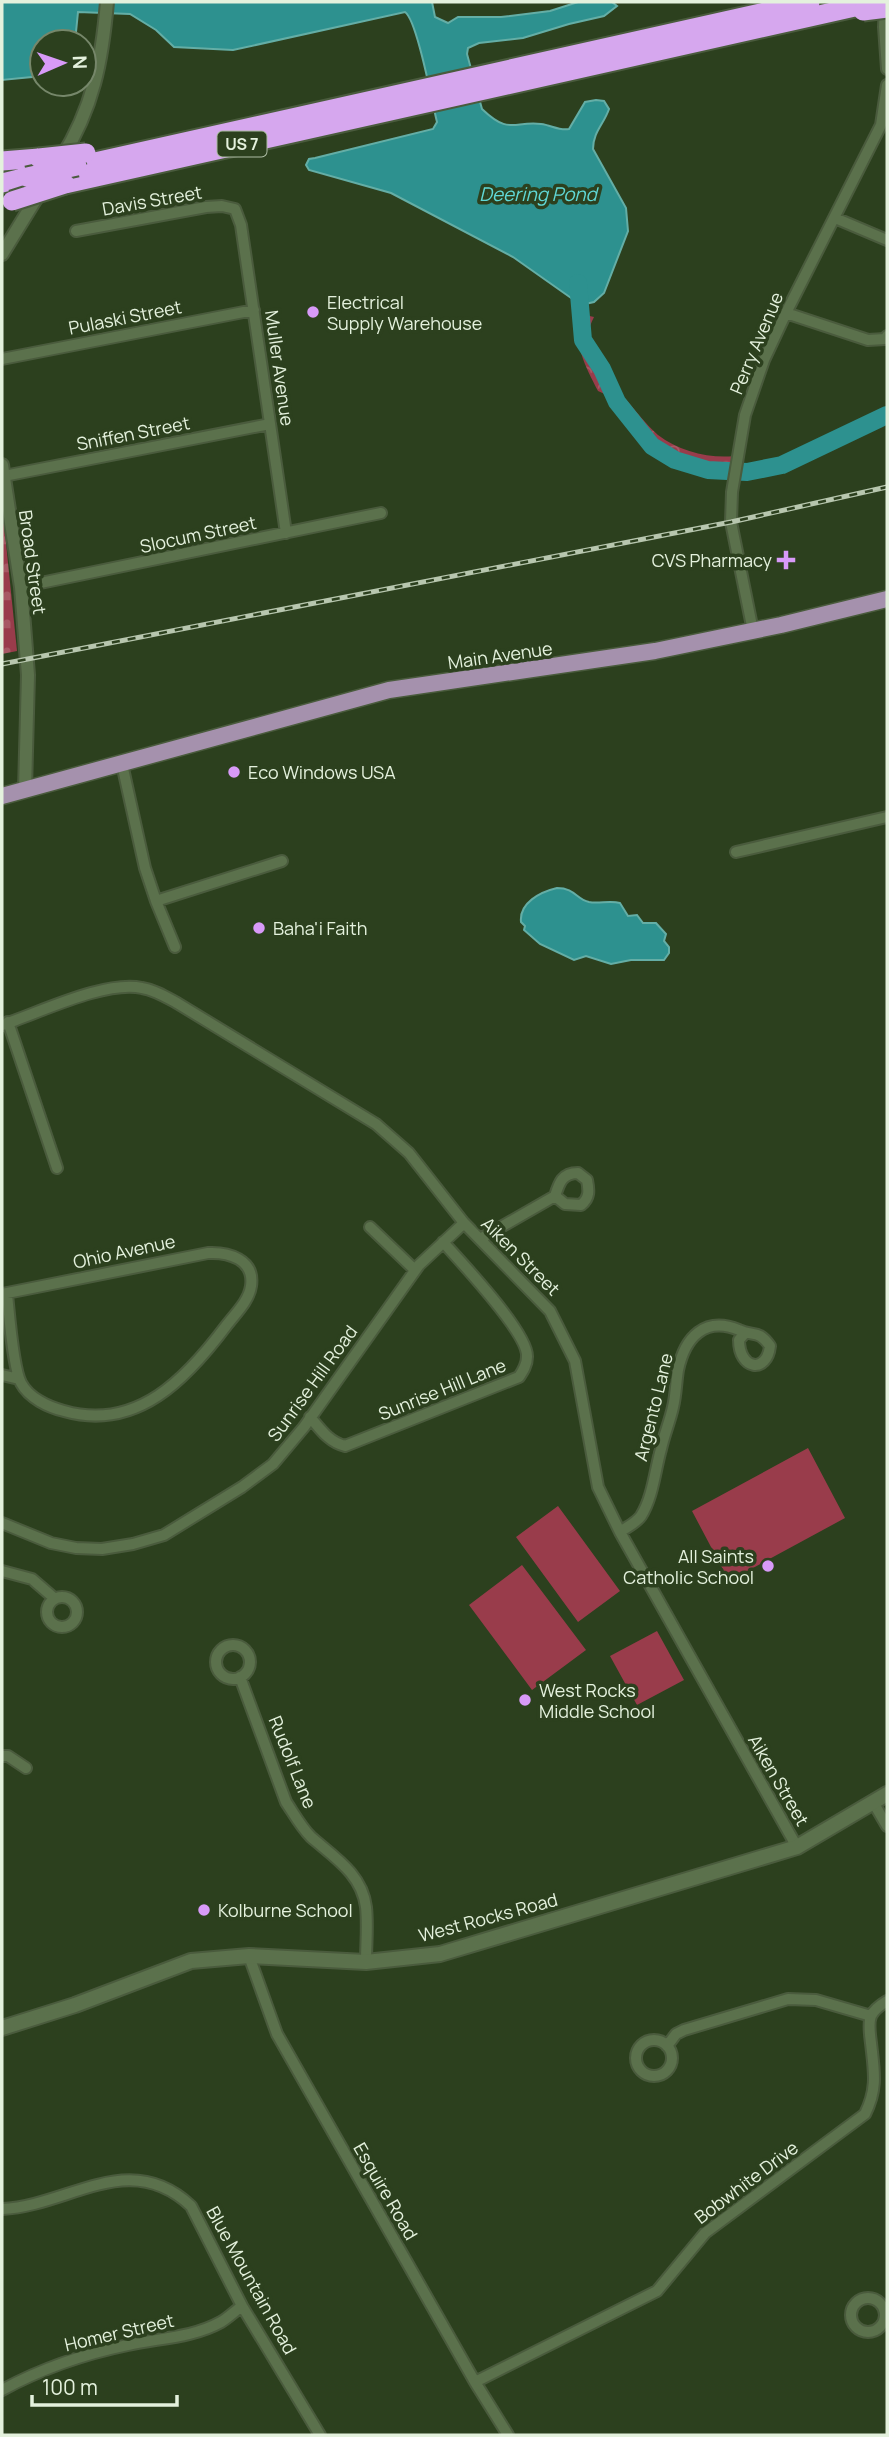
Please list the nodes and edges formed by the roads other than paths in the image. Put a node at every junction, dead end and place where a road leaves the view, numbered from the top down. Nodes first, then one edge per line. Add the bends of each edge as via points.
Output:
1 (107, 2) edge
2 (786, 2) edge
3 (886, 2) edge
4 (868, 6) edge
5 (887, 8) edge
6 (814, 9) edge
7 (727, 20) junction
8 (887, 69) edge
9 (493, 81) junction
10 (887, 85) edge
11 (418, 97) junction
12 (884, 126) edge
13 (82, 160) junction
14 (2, 162) edge
15 (7, 196) edge
16 (235, 209) joint
17 (835, 218) junction
18 (76, 231) dead end
19 (887, 240) edge
20 (2, 254) edge
21 (254, 310) junction
22 (786, 313) junction
23 (883, 338) edge
24 (2, 359) edge
25 (270, 424) junction
26 (3, 471) edge
27 (381, 513) dead end
28 (286, 533) junction
29 (22, 587) junction
30 (887, 599) edge
31 (753, 631) junction
32 (122, 764) junction
33 (26, 790) junction
34 (2, 796) edge
35 (887, 817) edge
36 (736, 852) dead end
37 (282, 861) dead end
38 (156, 901) junction
39 (175, 947) dead end
40 (5, 1023) edge
41 (57, 1168) dead end
42 (555, 1196) dead end
43 (464, 1223) junction
44 (370, 1227) dead end
45 (480, 1239) junction
46 (443, 1242) junction
47 (415, 1270) junction
48 (4, 1294) edge
49 (745, 1333) dead end
50 (2, 1375) edge
51 (19, 1379) junction
52 (310, 1417) junction
53 (2, 1523) edge
54 (620, 1532) junction
55 (2, 1571) edge
56 (54, 1598) dead end
57 (240, 1677) dead end
58 (2, 1756) edge
59 (26, 1768) dead end
60 (887, 1794) edge
61 (873, 1802) junction
62 (887, 1826) edge
63 (797, 1847) junction
64 (249, 1956) junction
65 (366, 1962) junction
66 (887, 2001) edge
67 (871, 2015) junction
68 (2, 2028) edge
69 (667, 2046) dead end
70 (2, 2209) edge
71 (242, 2306) junction
72 (475, 2382) junction
73 (2, 2390) edge
74 (320, 2435) edge
75 (508, 2435) edge

1 - 20 street via 104,43 87,110
2 - 7 highway
3 - 8 street
4 - 5 highway, bridge
4 - 6 highway
6 - 7 highway, US 7
6 - 9 highway, US 7
7 - 9 highway, US 7
9 - 11 highway, US 7
10 - 12 street, Perry Avenue
11 - 13 highway, US 7 via 212,128
11 - 15 highway, US 7, bridge
12 - 17 street, Perry Avenue
13 - 14 highway, bridge
13 - 15 highway, US 7, bridge via 27,177
16 - 18 street, Davis Street via 206,207
16 - 21 street, Muller Avenue via 242,225
17 - 19 street
17 - 22 street, Perry Avenue
21 - 24 street, Pulaski Street
21 - 25 street, Muller Avenue
22 - 23 street via 868,340
22 - 31 street, Perry Avenue via 746,415 732,492 733,534
25 - 26 street, Sniffen Street
25 - 28 street, Muller Avenue
26 - 29 street, Broad Street
27 - 28 street, Slocum Street
28 - 29 street, Slocum Street
29 - 33 street, Broad Street via 28,675
30 - 31 main road, Main Avenue
31 - 32 main road, Main Avenue via 647,652 389,690
32 - 33 main road, Main Avenue
32 - 38 street
33 - 34 main road, Main Avenue
35 - 36 street
37 - 38 street
38 - 39 street
40 - 41 street
40 - 43 street, Aiken Street via 108,989 134,986 154,991 376,1124 409,1153
42 - 45 street
43 - 45 street, Aiken Street
43 - 46 street, Sunrise Hill Road
44 - 47 street
45 - 54 street, Aiken Street via 550,1311 575,1361 598,1487
46 - 47 street, Sunrise Hill Road
46 - 52 street, Sunrise Hill Lane via 518,1333 528,1356 519,1377 345,1446 327,1438
47 - 52 street, Sunrise Hill Road
48 - 51 street
48 - 51 street, Ohio Avenue via 208,1253 235,1255 251,1278 249,1293 209,1349 183,1378 151,1400 119,1412 76,1414 37,1399
49 - 54 street, Argento Lane via 719,1324 707,1326 684,1352 645,1506 636,1521
50 - 51 street
52 - 53 street, Sunrise Hill Road via 273,1464 164,1535 102,1549 76,1549
54 - 63 street, Aiken Street
55 - 56 street via 32,1579
57 - 65 street, Rudolf Lane via 286,1802 309,1835 349,1869 361,1889 366,1906
58 - 59 street
60 - 61 main road, West Rocks Road
61 - 62 street
61 - 63 main road, West Rocks Road
63 - 65 main road, West Rocks Road via 440,1954
64 - 65 main road, West Rocks Road
64 - 68 main road, West Rocks Road via 191,1961
64 - 72 street, Esquire Road via 277,2034
66 - 67 street
67 - 69 street via 816,2000 788,1999 684,2030
67 - 72 street, Bobwhite Drive via 875,2081 865,2114 705,2233 657,2291
70 - 71 street, Blue Mountain Road via 110,2181 157,2184 191,2206
71 - 73 street, Homer Street via 221,2322 196,2332 52,2365
71 - 74 street, Blue Mountain Road
72 - 75 street, Esquire Road

